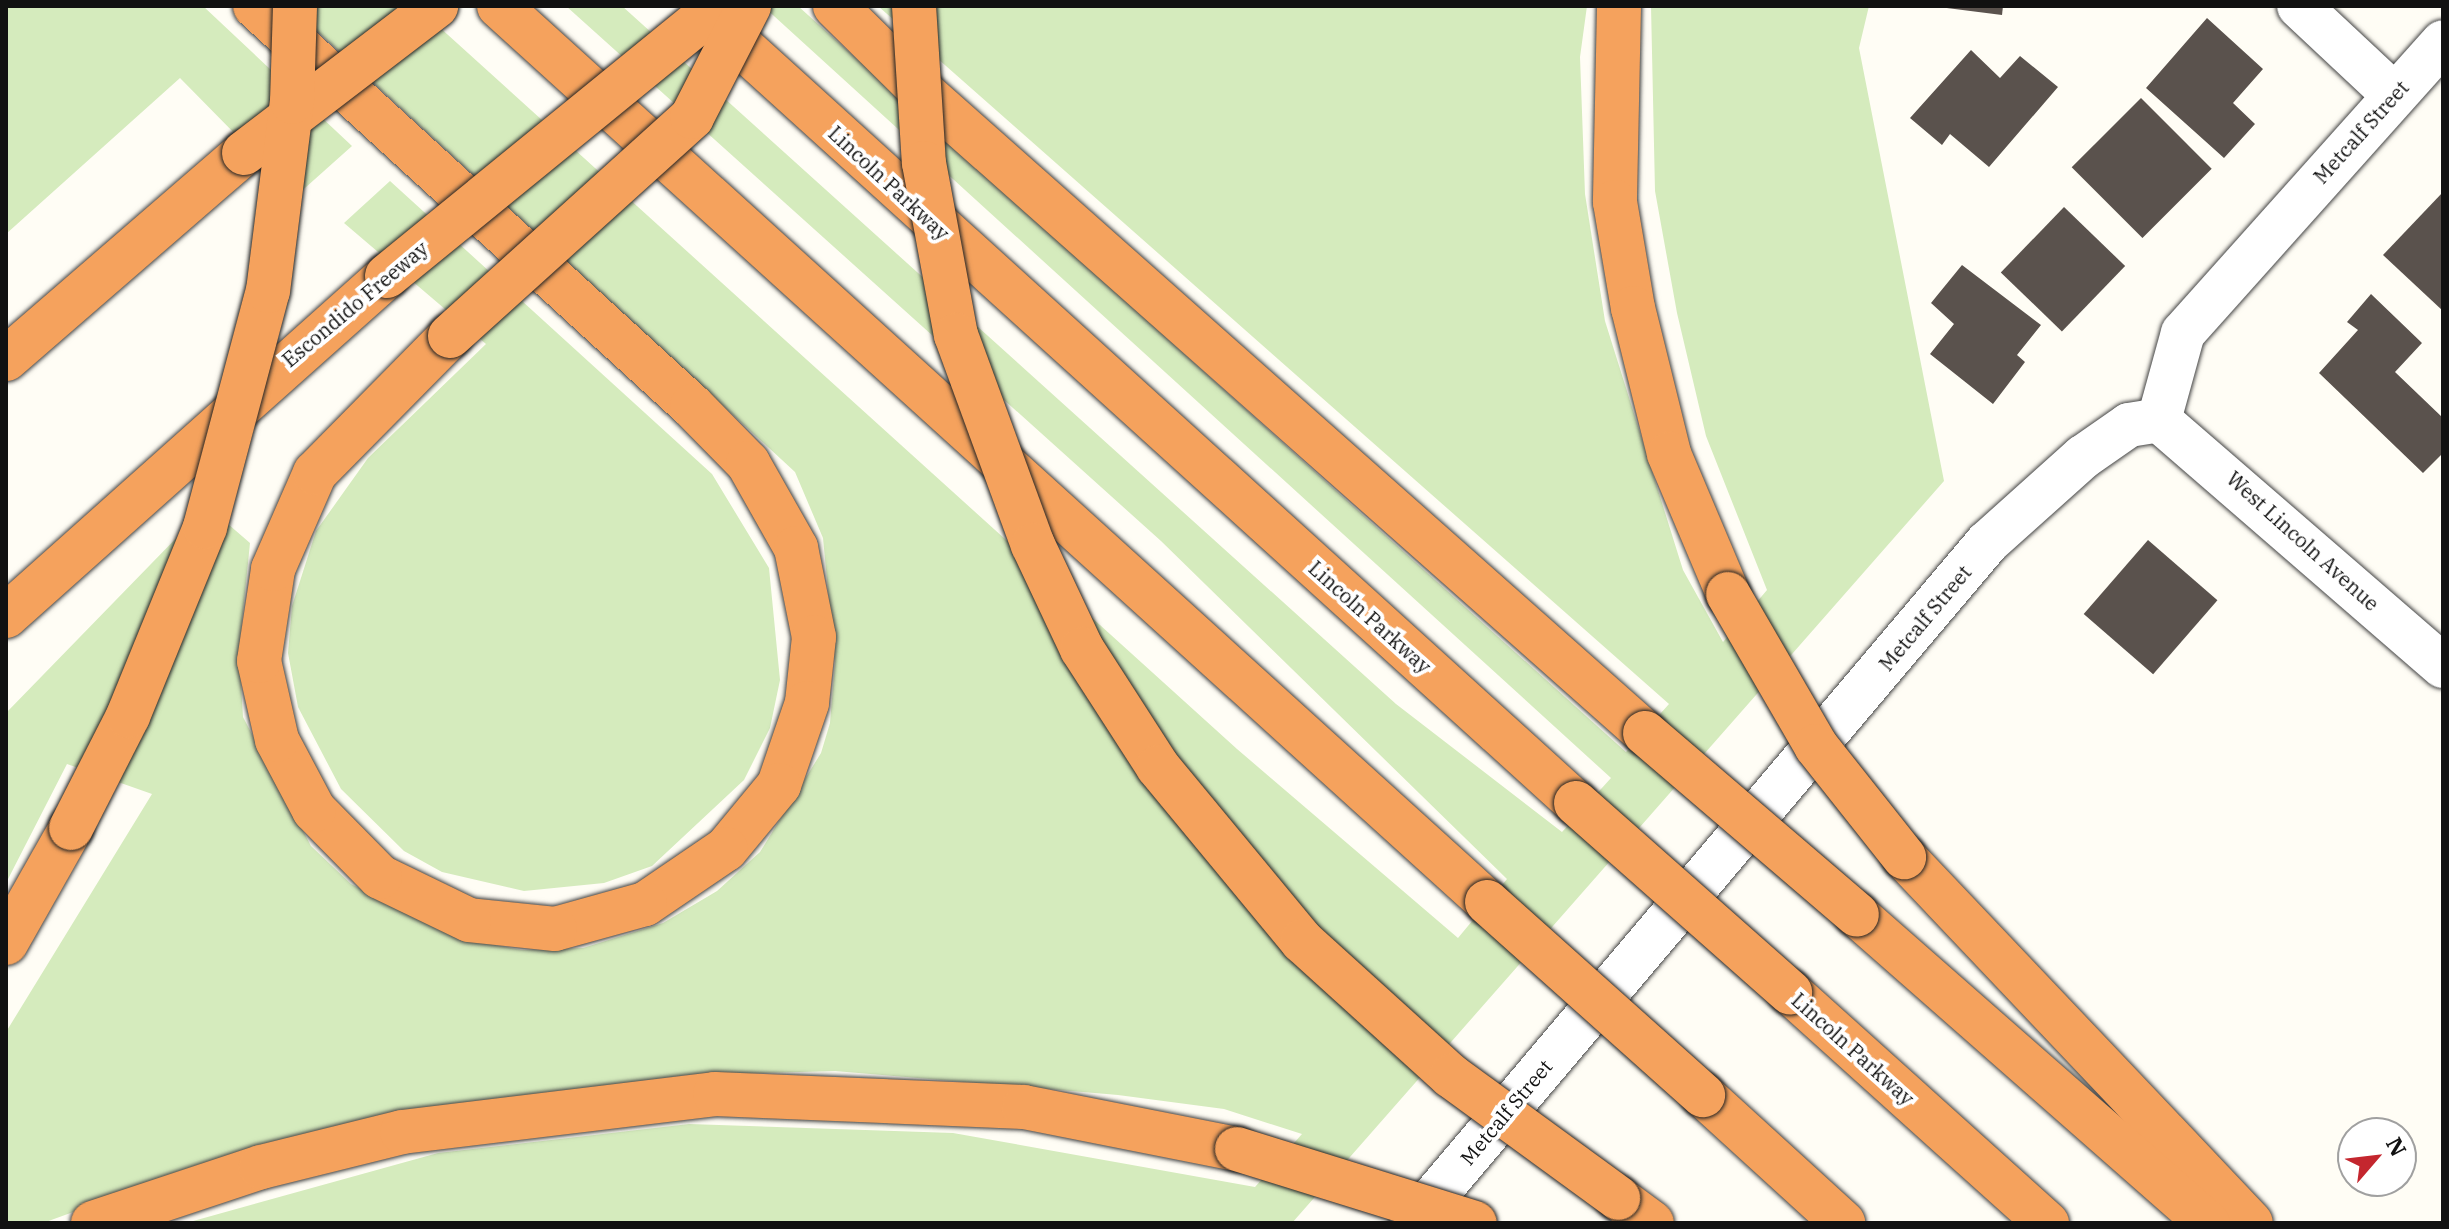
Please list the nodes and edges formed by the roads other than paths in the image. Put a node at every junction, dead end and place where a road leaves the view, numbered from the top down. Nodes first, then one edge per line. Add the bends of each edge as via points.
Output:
1 (255, 6) edge
2 (295, 6) edge
3 (436, 6) edge
4 (499, 6) edge
5 (697, 6) edge
6 (718, 6) edge
7 (749, 6) edge
8 (835, 6) edge
9 (914, 6) edge
10 (1619, 6) edge
11 (2299, 6) edge
12 (2443, 42) edge
13 (2394, 95) junction
14 (6, 359) edge
15 (2159, 420) junction
16 (6, 616) edge
17 (2443, 666) edge
18 (6, 943) edge
19 (1635, 1211) edge
20 (93, 1223) edge
21 (1412, 1223) edge
22 (1475, 1223) edge
23 (1843, 1223) edge
24 (2047, 1223) edge
25 (2208, 1223) edge
26 (2251, 1223) edge

1 - 7 highway, bridge via 692,406 748,463 796,548 814,637 807,703 779,785 726,849 645,904 555,929 469,920 380,877 314,810 277,740 259,661 273,569 315,473 450,336 692,117
2 - 18 highway, bridge via 292,102 268,291 205,527 128,716
3 - 14 highway, bridge via 244,153
4 - 23 highway, bridge
5 - 24 highway, Lincoln Parkway, bridge
6 - 16 highway, Escondido Freeway, bridge via 387,276
8 - 25 highway, bridge via 929,97 1645,733
9 - 19 highway, bridge via 924,163 956,335 1033,545 1082,649 1158,767 1302,941 1451,1076
10 - 26 highway, bridge via 1615,202 1633,308 1669,454 1728,594 1816,746 1904,857
11 - 13 street
12 - 13 street, Metcalf Street
13 - 15 street, Metcalf Street via 2183,333
15 - 17 street, West Lincoln Avenue
15 - 21 street, Metcalf Street via 2129,425 2106,441 1987,543
20 - 22 highway, bridge via 261,1167 402,1132 715,1094 1024,1107 1237,1149

